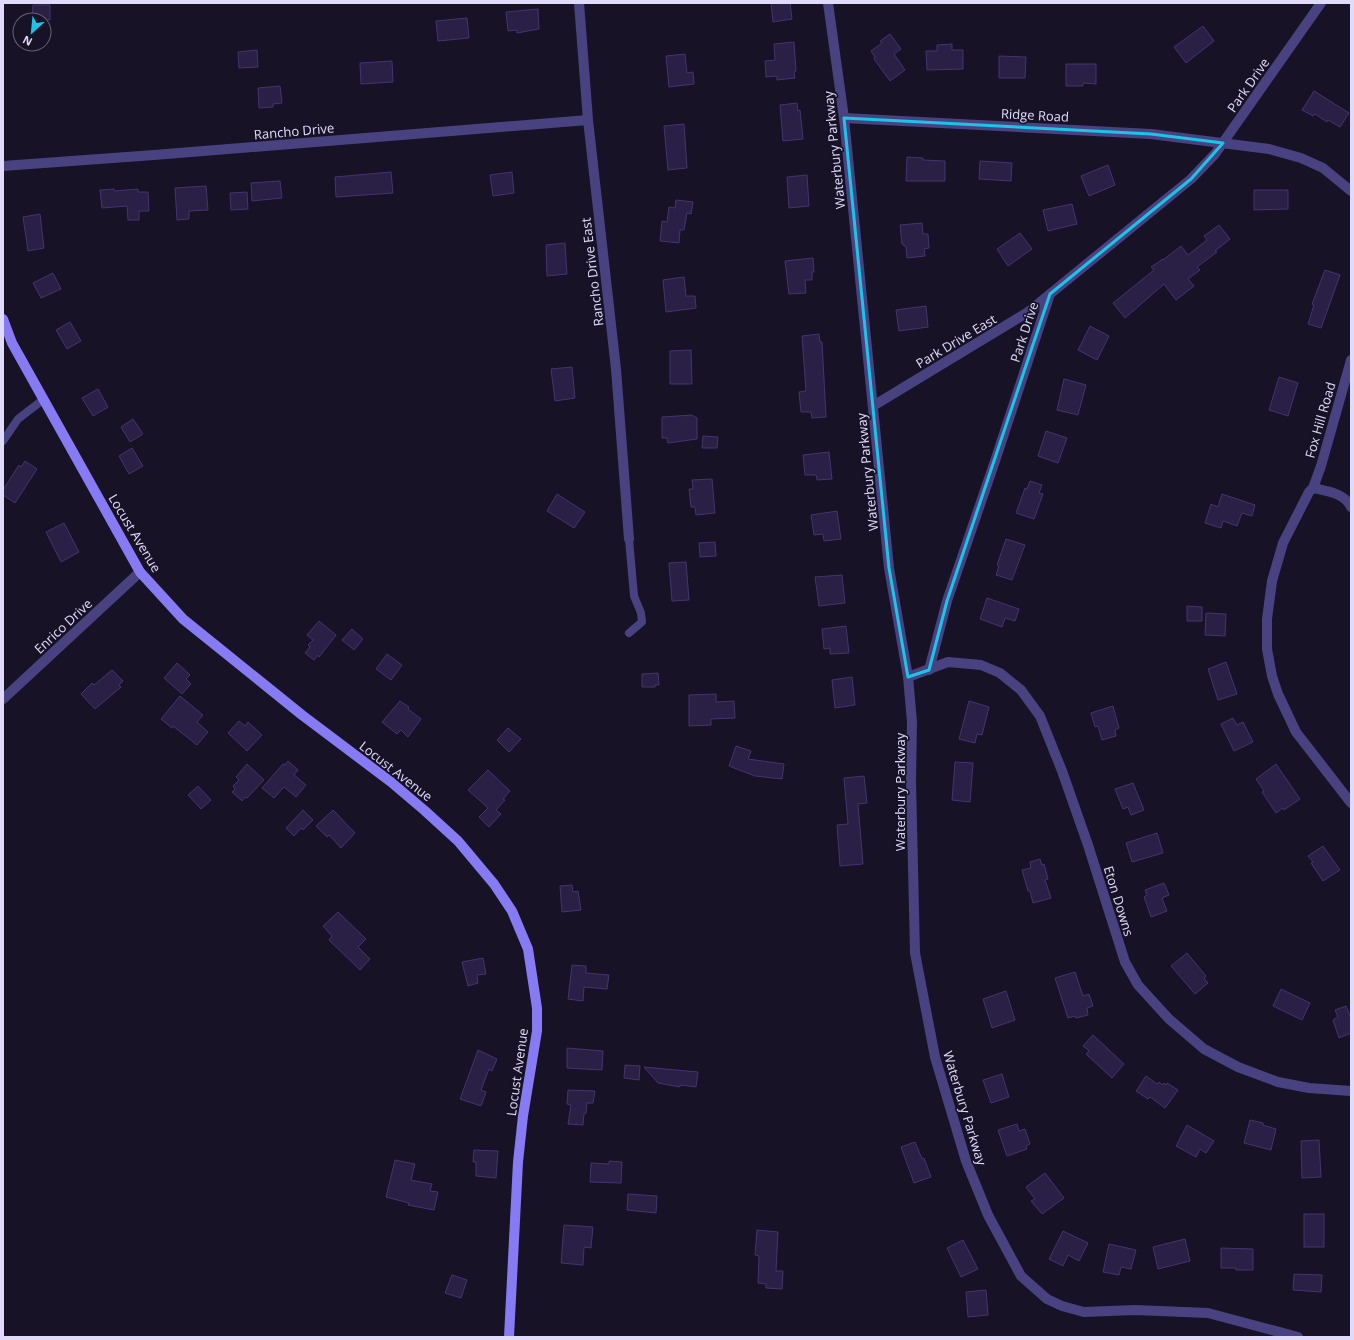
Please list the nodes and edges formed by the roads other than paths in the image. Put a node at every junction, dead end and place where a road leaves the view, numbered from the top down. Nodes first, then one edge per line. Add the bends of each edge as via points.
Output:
1 (579, 3) edge
2 (828, 3) edge
3 (1321, 3) edge
4 (844, 118) junction
5 (588, 120) junction
6 (1223, 143) junction
7 (3, 166) edge
8 (1351, 191) edge
9 (1050, 294) junction
10 (3, 319) edge
11 (1351, 360) edge
12 (44, 399) junction
13 (873, 406) junction
14 (3, 441) edge
15 (1313, 488) junction
16 (1351, 507) edge
17 (629, 539) joint
18 (140, 572) junction
19 (629, 633) dead end
20 (929, 670) junction
21 (908, 677) junction
22 (3, 699) edge
23 (1351, 803) edge
24 (1351, 1091) edge
25 (509, 1337) edge
26 (1298, 1337) edge

1 - 5 street, Rancho Drive East
2 - 4 street, Waterbury Parkway
3 - 6 street, Park Drive
4 - 6 street, Ridge Road via 1151,134
4 - 13 street, Waterbury Parkway
5 - 7 street, Rancho Drive
5 - 17 street, Rancho Drive East via 616,370
6 - 8 street via 1269,149 1301,158 1323,168
6 - 9 street, Park Drive via 1192,179
9 - 13 street, Park Drive East via 1028,312
9 - 20 street, Park Drive via 947,601
10 - 12 street, Locust Avenue via 12,343
11 - 15 street, Fox Hill Road
12 - 14 lane via 18,419
12 - 18 street, Locust Avenue
13 - 21 street, Waterbury Parkway via 889,568
15 - 16 street via 1339,495 1350,503
15 - 23 street, Fox Hill Road via 1283,543 1272,581 1267,619 1267,649 1278,694 1296,732
17 - 19 lane via 634,596 642,622
18 - 22 street, Enrico Drive
18 - 25 street, Locust Avenue via 183,620 424,810 458,841 494,884 512,911 528,950 537,1008 537,1031 518,1162
20 - 21 street
20 - 24 street, Eton Downs via 948,662 981,665 1000,673 1021,690 1040,716 1080,823 1125,962 1138,985 1169,1019 1204,1049 1238,1067 1278,1082 1309,1088
21 - 26 street, Waterbury Parkway via 912,722 915,954 927,1019 935,1057 966,1161 988,1215 1021,1276 1047,1299 1077,1311 1208,1313

